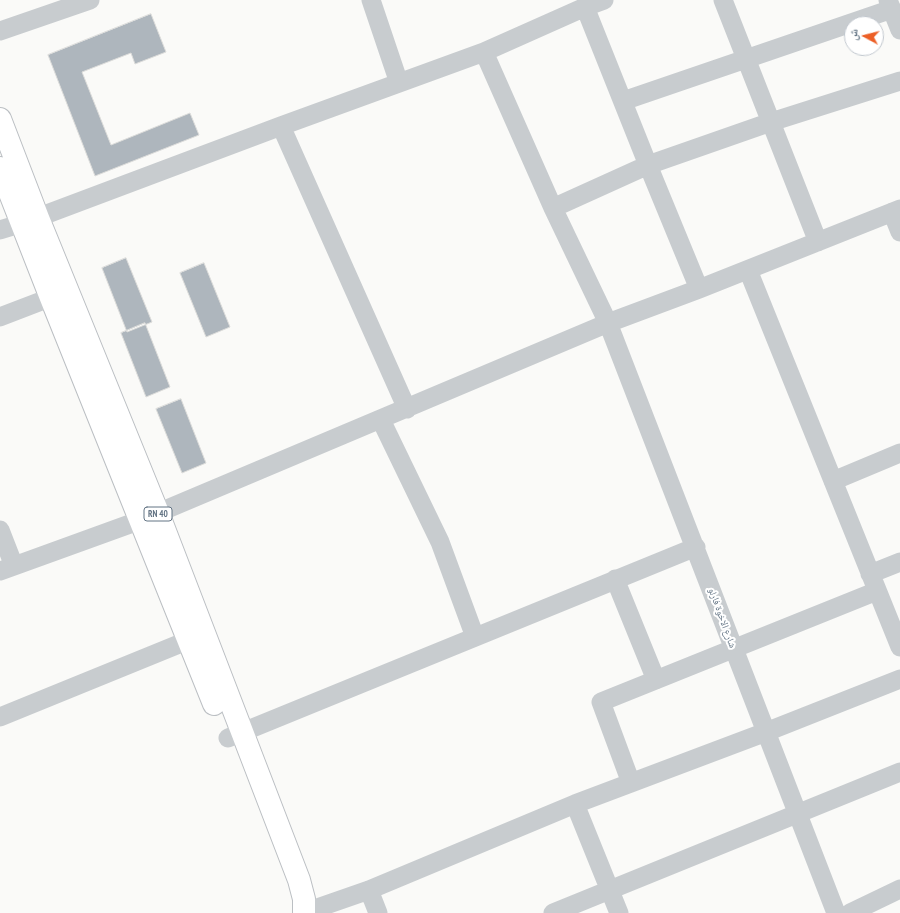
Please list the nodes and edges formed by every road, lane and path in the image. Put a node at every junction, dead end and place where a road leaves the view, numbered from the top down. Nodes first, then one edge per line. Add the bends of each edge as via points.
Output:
1 (90, 0) edge
2 (370, 0) edge
3 (604, 0) edge
4 (723, 0) edge
5 (890, 4) edge
6 (585, 7) junction
7 (900, 30) edge
8 (0, 31) edge
9 (484, 52) junction
10 (746, 58) junction
11 (900, 81) edge
12 (399, 83) junction
13 (622, 101) junction
14 (0, 119) edge
15 (771, 122) junction
16 (281, 126) junction
17 (648, 165) junction
18 (0, 168) edge
19 (553, 208) junction
20 (896, 210) edge
21 (30, 220) junction
22 (0, 230) edge
23 (900, 232) edge
24 (818, 242) junction
25 (748, 270) junction
26 (699, 289) junction
27 (59, 294) junction
28 (0, 317) edge
29 (608, 323) junction
30 (407, 409) junction
31 (380, 420) junction
32 (900, 453) edge
33 (833, 481) junction
34 (150, 517) junction
35 (0, 530) edge
36 (696, 547) junction
37 (900, 562) edge
38 (7, 569) edge
39 (615, 579) junction
40 (874, 582) junction
41 (475, 637) junction
42 (189, 640) junction
43 (900, 647) edge
44 (733, 648) junction
45 (900, 679) edge
46 (656, 680) junction
47 (0, 717) edge
48 (766, 732) junction
49 (235, 735) junction
50 (900, 772) edge
51 (631, 783) junction
52 (575, 804) junction
53 (798, 815) junction
54 (900, 889) edge
55 (369, 890) junction
56 (610, 890) junction
57 (304, 913) edge
58 (378, 913) edge
59 (553, 913) edge
60 (619, 913) edge
61 (836, 913) edge
62 (850, 913) edge

1 - 8 street
2 - 12 street
3 - 6 street
4 - 10 street
5 - 7 street
5 - 10 street
6 - 9 street
6 - 13 street
9 - 12 street
9 - 19 street, شارع الاخوة فارلو
10 - 13 street
10 - 15 street
11 - 15 street
12 - 16 street
13 - 17 street
14 - 21 main road, RN 40
15 - 17 street
15 - 24 street
16 - 21 street
16 - 30 street
17 - 19 street
17 - 26 street
18 - 21 main road, RN 40
19 - 29 street, شارع الاخوة فارلو
20 - 23 street
20 - 24 street
21 - 22 street
21 - 27 main road, RN 40
24 - 25 street
25 - 26 street
25 - 33 street
26 - 29 street
27 - 28 street
27 - 34 main road, RN 40
29 - 30 street
29 - 36 street, شارع الاخوة فارلو
30 - 31 street
31 - 34 street
31 - 41 street via 440,542
32 - 33 street
33 - 40 street
34 - 38 street
34 - 42 main road, RN 40
34 - 49 main road, RN 40
35 - 38 street
36 - 39 street
36 - 44 street, شارع الاخوة فارلو
37 - 40 street
39 - 41 street
39 - 46 street
40 - 43 street
40 - 44 street
41 - 49 street
42 - 47 street
42 - 49 main road, RN 40
44 - 46 street
44 - 48 street, شارع الاخوة فارلو
45 - 48 street
46 - 51 street via 601,702
48 - 51 street
48 - 53 street, شارع الاخوة فارلو
49 - 57 main road, RN 40 via 291,895
50 - 53 street
51 - 52 street
52 - 55 street
52 - 56 street
53 - 56 street
53 - 61 street, شارع الاخوة فارلو
54 - 62 street
55 - 57 street
55 - 58 street
56 - 59 street
56 - 60 street

